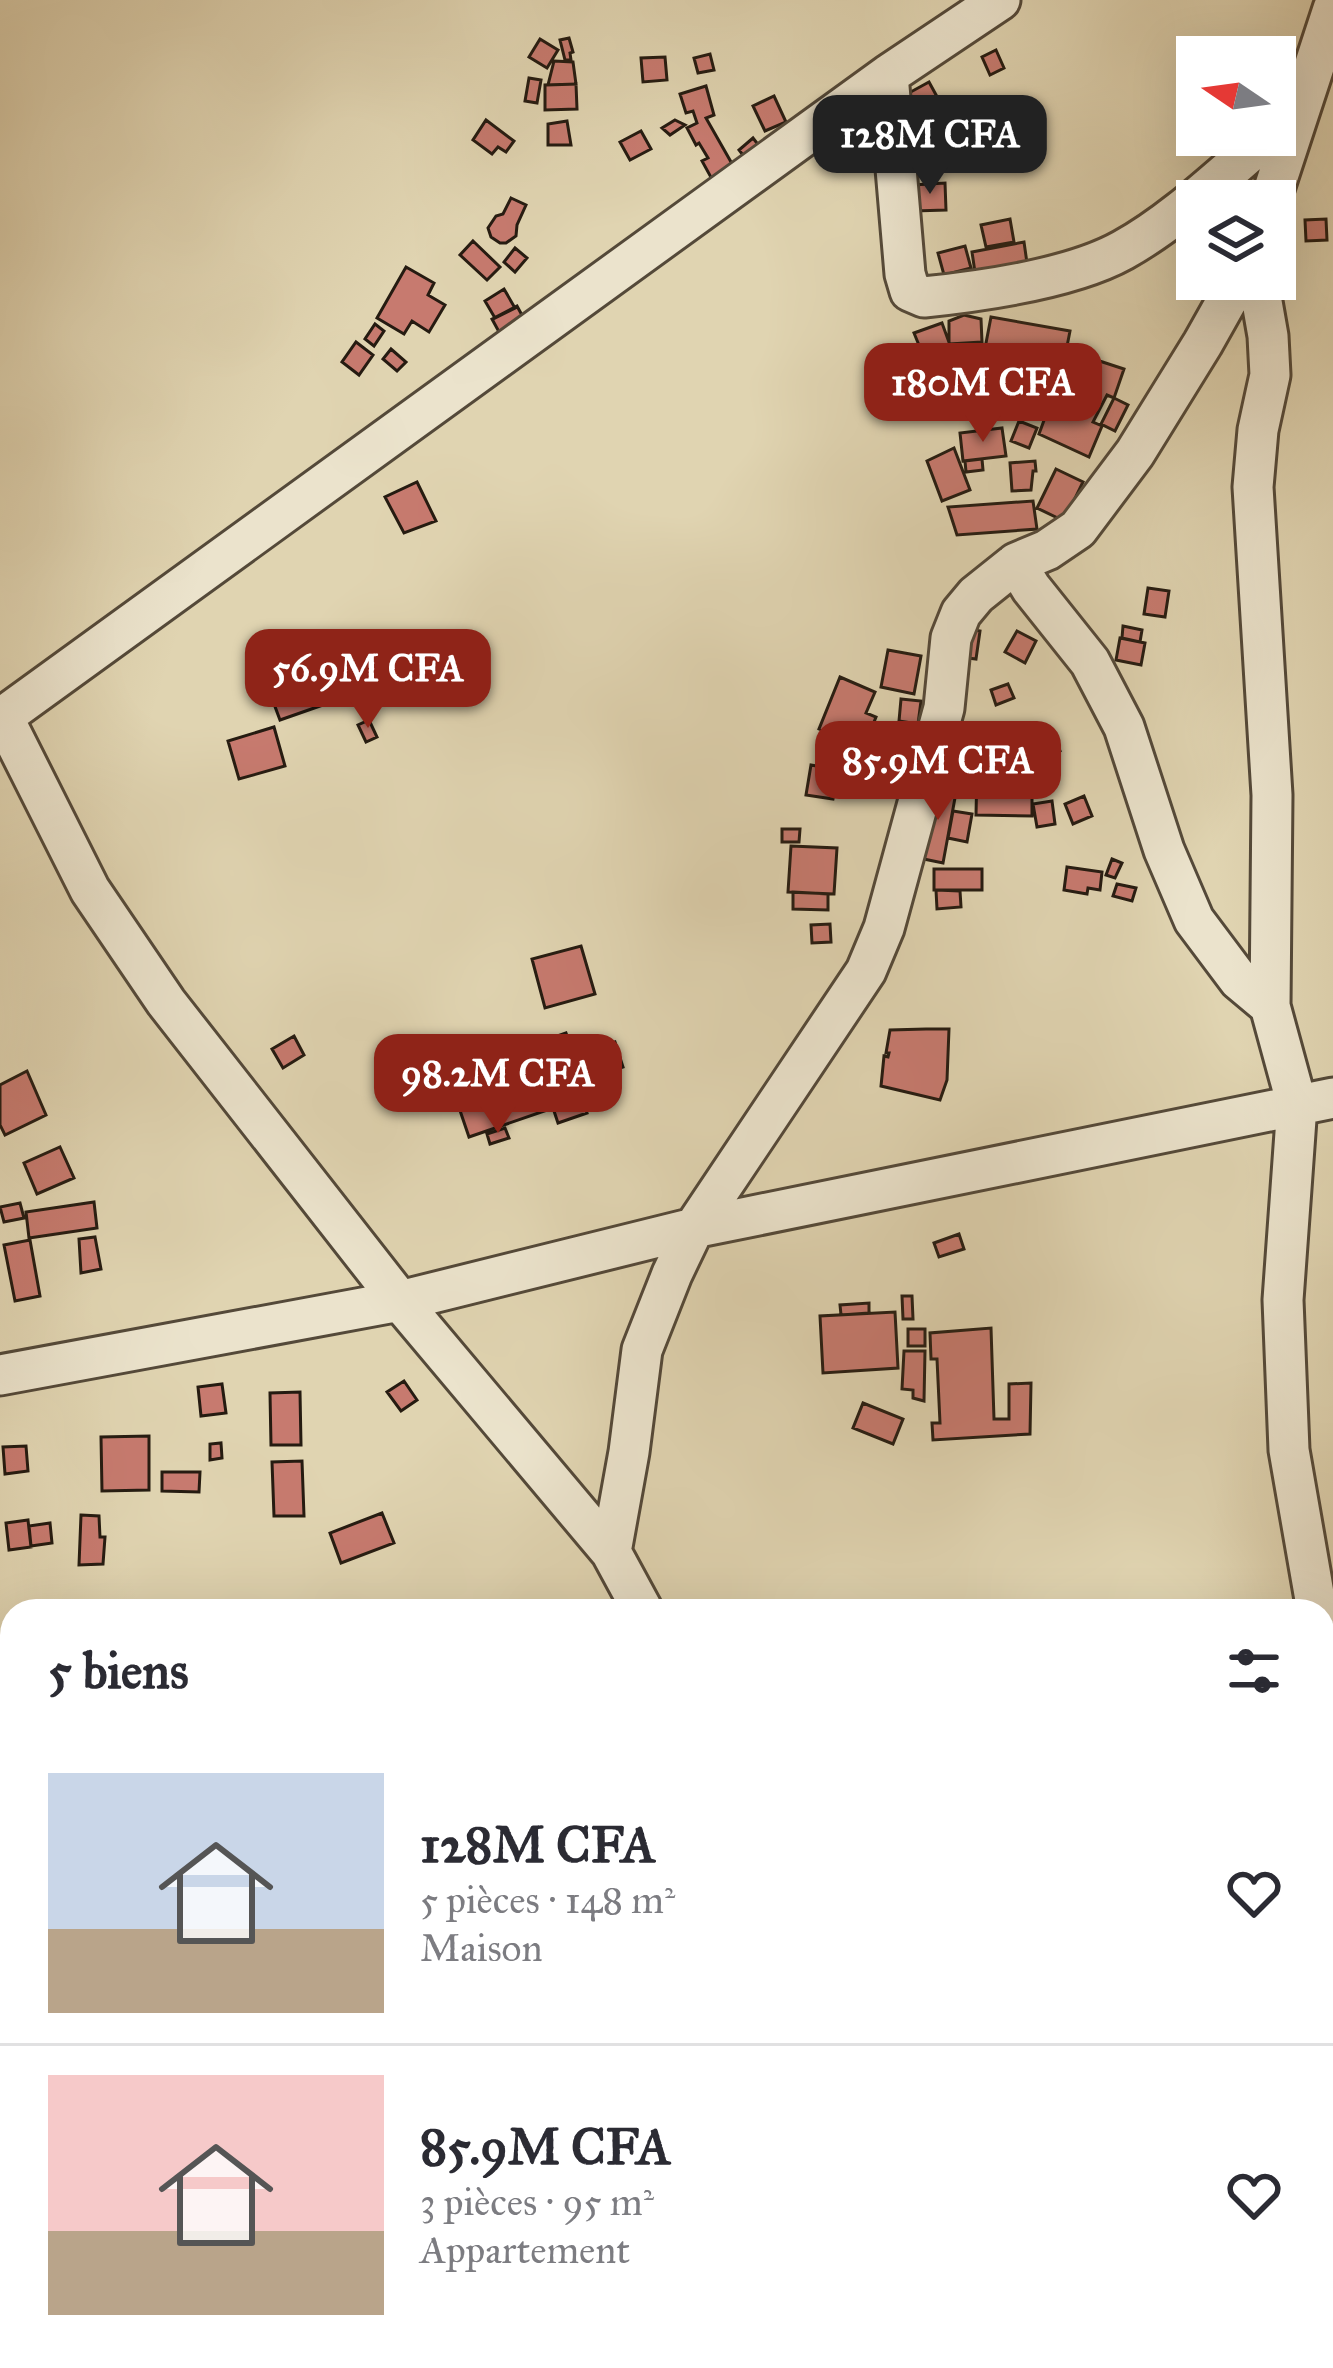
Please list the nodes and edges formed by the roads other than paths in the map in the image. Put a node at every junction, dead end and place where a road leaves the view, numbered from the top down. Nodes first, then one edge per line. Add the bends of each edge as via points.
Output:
1 (1000, 0) edge
2 (1333, 9) edge
3 (888, 75) junction
4 (1296, 93) edge
5 (1245, 156) edge
6 (1227, 300) edge
7 (1262, 300) edge
8 (1016, 563) junction
9 (2, 718) edge
10 (1270, 1006) junction
11 (1315, 1101) edge
12 (694, 1228) junction
13 (400, 1301) junction
14 (0, 1375) edge
15 (611, 1552) junction
16 (636, 1599) edge
17 (1315, 1599) edge

1 - 3 street
2 - 4 street
3 - 5 street via 904,274 924,297 1076,271 1122,251
3 - 9 street
6 - 8 street via 1135,453 1078,529
7 - 10 street via 1270,375 1253,487 1272,795
8 - 10 street via 1090,662 1124,728 1194,920 1239,980
8 - 12 street via 961,613 951,638 944,708 866,971
9 - 13 street via 90,890 166,1002
10 - 11 street
11 - 12 street
11 - 17 street via 1283,1300 1288,1450
12 - 13 street
12 - 15 street via 642,1350
13 - 14 street
13 - 15 street
15 - 16 street

